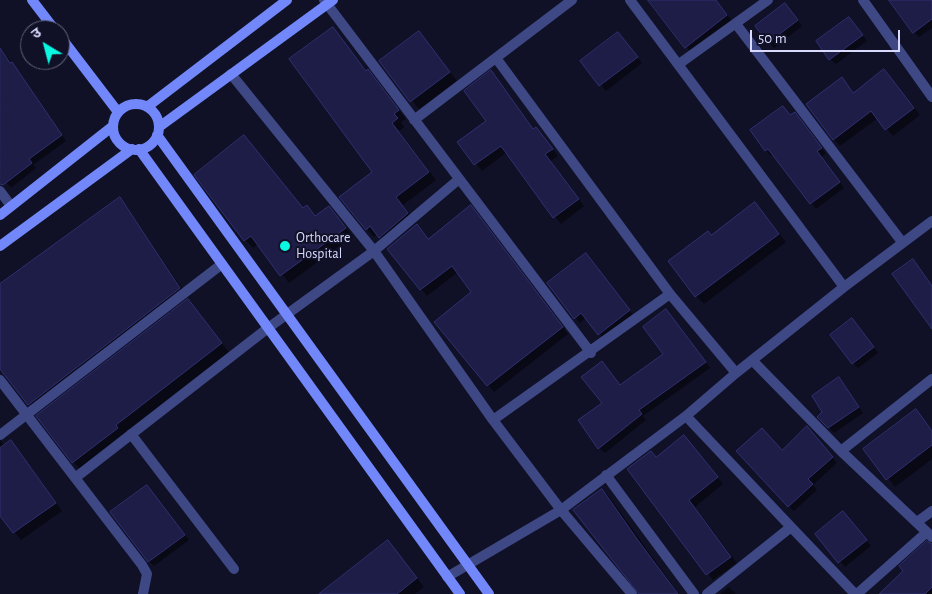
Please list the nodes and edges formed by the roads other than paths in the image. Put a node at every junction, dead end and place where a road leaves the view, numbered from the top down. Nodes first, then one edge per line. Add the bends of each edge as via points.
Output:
1 (32, 0) edge
2 (286, 0) edge
3 (572, 0) edge
4 (630, 0) edge
5 (768, 0) edge
6 (864, 0) edge
7 (328, 1) edge
8 (47, 20) edge
9 (736, 24) junction
10 (70, 49) edge
11 (496, 58) junction
12 (679, 64) junction
13 (231, 74) junction
14 (932, 98) edge
15 (148, 107) junction
16 (118, 112) junction
17 (414, 120) junction
18 (113, 126) junction
19 (158, 131) junction
20 (136, 149) junction
21 (458, 180) junction
22 (0, 191) edge
23 (12, 206) junction
24 (0, 215) edge
25 (932, 221) edge
26 (902, 242) junction
27 (0, 246) edge
28 (374, 251) junction
29 (222, 264) junction
30 (844, 287) junction
31 (670, 294) junction
32 (286, 315) junction
33 (268, 328) junction
34 (591, 352) junction
35 (753, 361) junction
36 (736, 374) junction
37 (932, 379) edge
38 (0, 380) edge
39 (26, 414) junction
40 (686, 416) junction
41 (493, 420) junction
42 (131, 434) junction
43 (0, 436) edge
44 (841, 451) junction
45 (606, 475) junction
46 (75, 478) junction
47 (561, 510) junction
48 (932, 511) edge
49 (917, 522) junction
50 (790, 527) junction
51 (929, 535) edge
52 (467, 564) junction
53 (234, 569) dead end
54 (447, 577) junction
55 (143, 594) edge
56 (460, 594) edge
57 (489, 594) edge
58 (632, 594) edge
59 (694, 594) edge
60 (707, 594) edge
61 (856, 594) edge

1 - 8 street
2 - 15 street
3 - 11 street
4 - 12 street
5 - 9 street
6 - 14 street
7 - 13 street
7 - 17 street
9 - 12 street
9 - 26 street
10 - 16 street
11 - 17 street
11 - 31 street
12 - 30 street
13 - 19 street
13 - 28 street
15 - 16 street via 132,104
15 - 19 street via 154,112
16 - 18 street
17 - 21 street
18 - 20 street via 118,141
18 - 23 street
19 - 20 street via 153,141
19 - 32 street
20 - 27 street
20 - 29 street
21 - 28 street
21 - 34 street
22 - 23 street
23 - 24 street
25 - 26 street
26 - 30 street
28 - 32 street
28 - 41 street
29 - 33 street
29 - 39 street
30 - 35 street
31 - 34 street
31 - 36 street
32 - 33 street
32 - 52 street
33 - 42 street
33 - 54 street
34 - 41 street
35 - 36 street
35 - 44 street
36 - 40 street
37 - 44 street
38 - 39 street
39 - 43 street
39 - 46 street
40 - 45 street
40 - 50 street
41 - 47 street
42 - 46 street
42 - 53 street
44 - 49 street
45 - 47 street
45 - 59 street
46 - 55 street via 142,565 147,574
47 - 52 street
47 - 58 street
48 - 49 street
49 - 51 street
50 - 60 street
50 - 61 street
51 - 61 street
52 - 54 street
52 - 57 street
54 - 56 street

